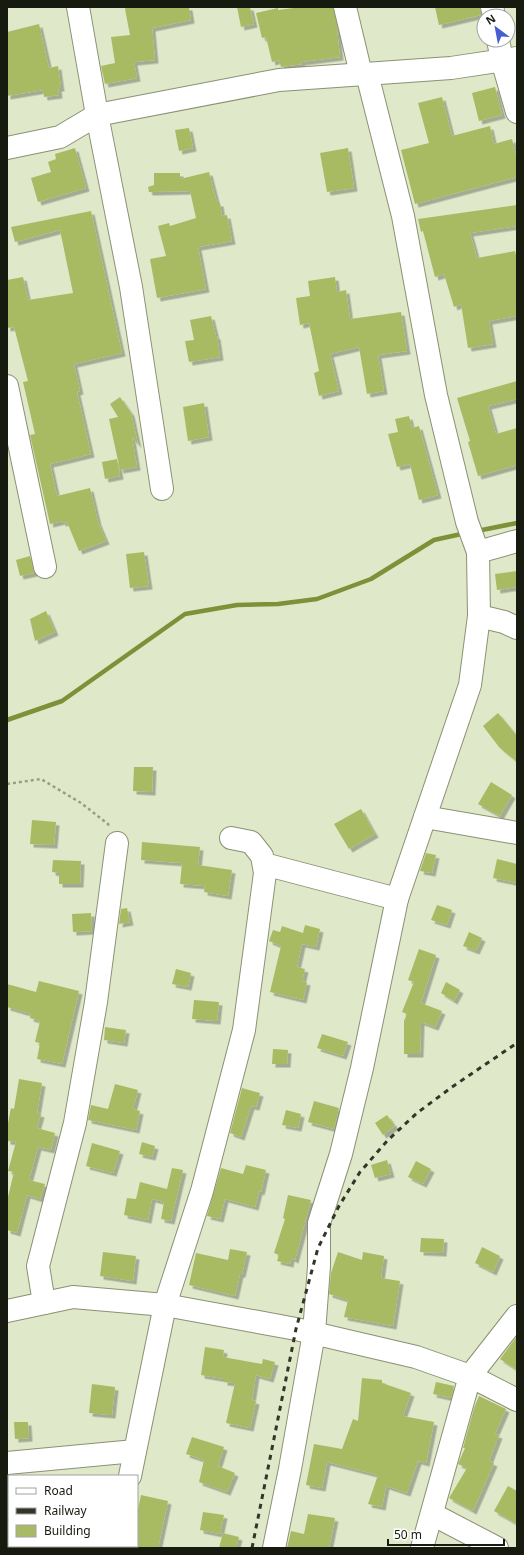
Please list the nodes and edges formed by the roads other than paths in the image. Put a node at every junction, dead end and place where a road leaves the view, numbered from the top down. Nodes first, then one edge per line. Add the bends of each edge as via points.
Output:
1 (78, 7) edge
2 (345, 7) edge
3 (506, 53) edge
4 (364, 74) junction
5 (517, 112) edge
6 (97, 116) junction
7 (7, 148) edge
8 (7, 386) edge
9 (162, 489) dead end
10 (473, 539) junction
11 (517, 541) edge
12 (45, 567) dead end
13 (480, 616) junction
14 (517, 628) edge
15 (425, 818) junction
16 (517, 833) edge
17 (231, 838) dead end
18 (117, 843) road end
19 (264, 864) junction
20 (397, 899) junction
21 (44, 1303) junction
22 (165, 1305) junction
23 (7, 1311) edge
24 (517, 1316) edge
25 (314, 1333) junction
26 (470, 1376) junction
27 (517, 1400) edge
28 (135, 1451) junction
29 (7, 1463) edge
30 (130, 1475) edge
31 (432, 1514) junction
32 (274, 1548) edge
33 (422, 1548) edge
34 (497, 1548) edge

1 - 6 street
2 - 4 street
3 - 4 street via 451,68
3 - 5 street
4 - 6 street via 279,80
4 - 10 street via 403,216 436,395
6 - 7 street via 60,137
6 - 9 street via 131,287
8 - 12 street
10 - 11 street
10 - 13 street
13 - 14 street
13 - 15 street via 470,685
15 - 16 street
15 - 20 street
17 - 19 street via 251,842 262,856
18 - 21 street via 96,1002 75,1123 38,1266
19 - 20 street
19 - 22 street via 244,1030 202,1191
20 - 25 street via 362,1068 341,1154 319,1223
21 - 22 street via 73,1297
21 - 23 street
22 - 25 street
22 - 28 street
24 - 26 street
25 - 26 street via 416,1357
25 - 32 street
26 - 27 street
26 - 31 street
28 - 29 street
28 - 30 street
31 - 33 street
31 - 34 street

